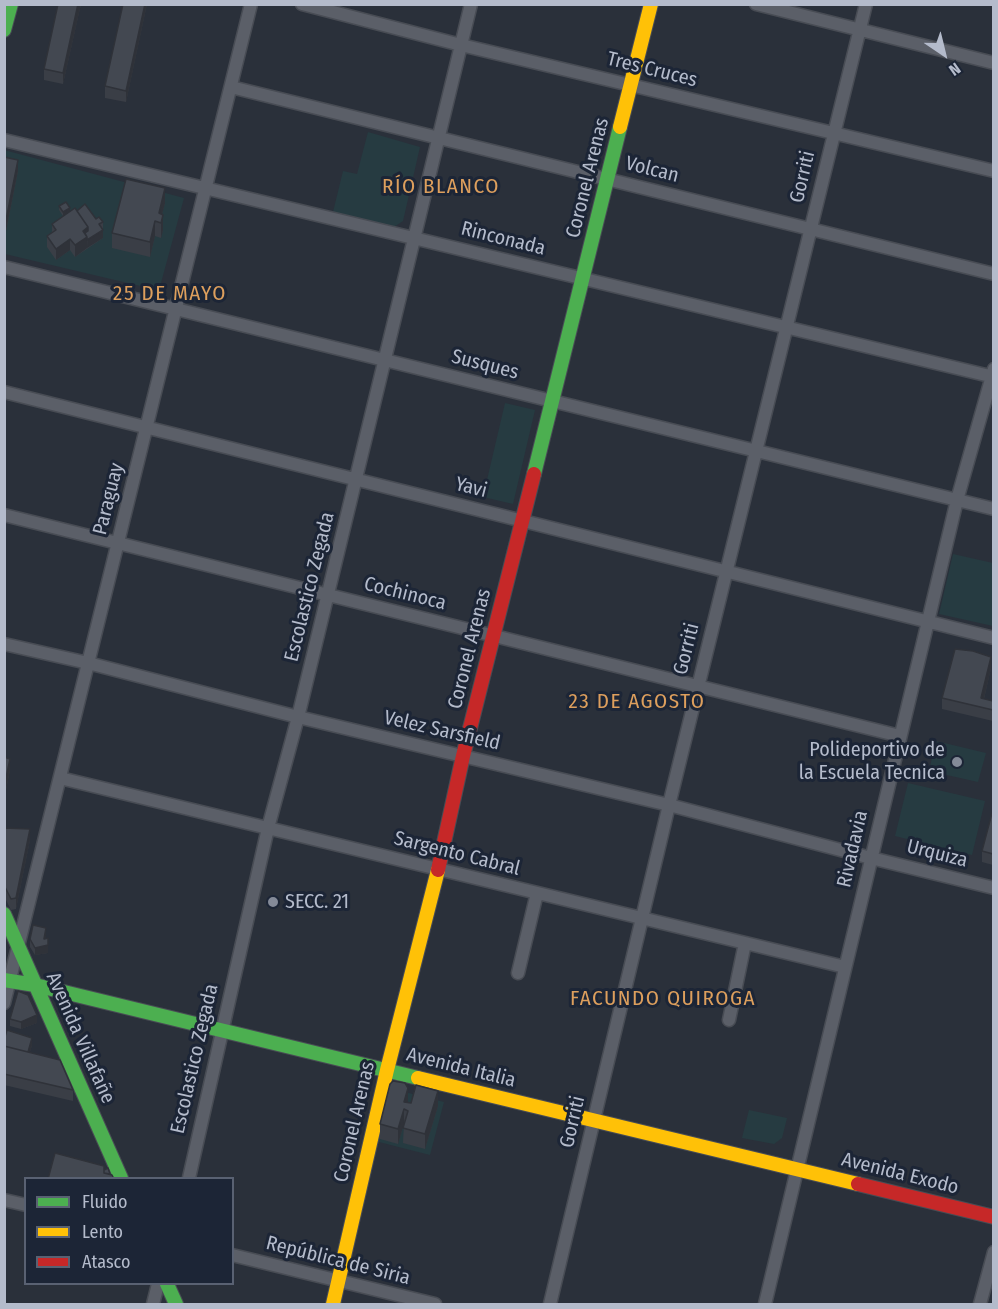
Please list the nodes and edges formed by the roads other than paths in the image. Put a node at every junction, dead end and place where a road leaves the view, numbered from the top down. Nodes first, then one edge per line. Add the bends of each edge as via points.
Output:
1 (11, 4) edge
2 (251, 4) edge
3 (302, 4) edge
4 (471, 4) edge
5 (651, 4) edge
6 (756, 4) edge
7 (866, 4) edge
8 (4, 30) edge
9 (860, 30) junction
10 (461, 45) junction
11 (993, 63) edge
12 (631, 84) junction
13 (231, 87) junction
14 (833, 134) junction
15 (439, 138) junction
16 (4, 140) edge
17 (993, 171) edge
18 (608, 179) junction
19 (206, 188) junction
20 (810, 229) junction
21 (414, 238) junction
22 (4, 267) edge
23 (993, 274) edge
24 (583, 279) junction
25 (176, 309) junction
26 (786, 327) junction
27 (384, 360) junction
28 (993, 374) edge
29 (4, 392) edge
30 (553, 401) junction
31 (147, 427) junction
32 (756, 451) junction
33 (356, 479) junction
34 (957, 500) junction
35 (993, 509) edge
36 (4, 515) edge
37 (523, 521) junction
38 (118, 543) junction
39 (726, 571) junction
40 (328, 595) junction
41 (928, 621) junction
42 (494, 636) junction
43 (993, 638) edge
44 (4, 644) edge
45 (88, 663) junction
46 (698, 686) junction
47 (298, 717) junction
48 (900, 736) junction
49 (463, 756) junction
50 (60, 778) junction
51 (669, 805) junction
52 (268, 828) junction
53 (871, 858) junction
54 (438, 869) junction
55 (993, 888) edge
56 (537, 893) junction
57 (4, 914) edge
58 (642, 918) junction
59 (745, 943) junction
60 (19, 945) junction
61 (845, 967) junction
62 (518, 973) dead end
63 (6, 978) edge
64 (35, 985) junction
65 (4, 1003) edge
66 (729, 1020) dead end
67 (221, 1030) junction
68 (387, 1070) junction
69 (594, 1120) junction
70 (797, 1169) junction
71 (120, 1177) edge
72 (189, 1177) edge
73 (4, 1200) edge
74 (24, 1205) edge
75 (993, 1217) edge
76 (993, 1252) edge
77 (234, 1255) edge
78 (339, 1281) junction
79 (158, 1285) edge
80 (167, 1285) edge
81 (153, 1305) edge
82 (176, 1305) edge
83 (333, 1305) edge
84 (435, 1305) edge
85 (550, 1305) edge
86 (765, 1305) edge
87 (980, 1305) edge

1 - 8 street
2 - 13 street, Paraguay
3 - 10 street, Tres Cruces
4 - 10 street, Escolastico Zegada
5 - 12 street, Coronel Arenas
6 - 9 street
7 - 9 street, Gorriti
9 - 11 street
9 - 14 street, Gorriti
10 - 12 street, Tres Cruces
10 - 15 street, Escolastico Zegada
12 - 14 street, Tres Cruces
12 - 18 street, Coronel Arenas
13 - 15 street, Volcan
13 - 19 street, Paraguay
14 - 17 street, Tres Cruces
14 - 20 street, Gorriti
15 - 18 street, Volcan
15 - 21 street, Escolastico Zegada
16 - 19 street, Rinconada
18 - 20 street, Volcan
18 - 24 street, Coronel Arenas
19 - 21 street, Rinconada
19 - 25 street, Paraguay
20 - 23 street, Volcan
20 - 26 street, Gorriti
21 - 24 street, Rinconada
21 - 27 street, Escolastico Zegada
22 - 25 street, Susques
24 - 26 street, Rinconada
24 - 30 street, Coronel Arenas
25 - 27 street, Susques
25 - 31 street, Paraguay
26 - 28 street, Rinconada
26 - 32 street, Gorriti
27 - 30 street, Susques
27 - 33 street, Escolastico Zegada
28 - 34 street, Rivadavia
29 - 31 street, Yavi
30 - 32 street, Susques
30 - 37 street, Coronel Arenas
31 - 33 street, Yavi
31 - 38 street, Paraguay
32 - 34 street, Susques
32 - 39 street, Gorriti
33 - 37 street, Yavi
33 - 40 street, Escolastico Zegada
34 - 35 street, Susques
34 - 41 street, Rivadavia
36 - 38 street, Cochinoca
37 - 39 street, Yavi
37 - 42 street, Coronel Arenas
38 - 40 street, Cochinoca
38 - 45 street, Paraguay
39 - 41 street, Yavi
39 - 46 street, Gorriti
40 - 42 street, Cochinoca
40 - 47 street, Escolastico Zegada
41 - 43 street, Yavi
41 - 48 street, Rivadavia
42 - 46 street, Cochinoca
42 - 49 street, Coronel Arenas
44 - 45 street, Velez Sarsfield
45 - 47 street, Velez Sarsfield
45 - 50 street, Paraguay
46 - 48 street, Cochinoca
46 - 51 street, Gorriti
47 - 49 street, Velez Sarsfield
47 - 52 street, Escolastico Zegada
48 - 53 street, Rivadavia
49 - 51 street, Velez Sarsfield
49 - 54 street, Coronel Arenas
50 - 52 street, Sargento Cabral
50 - 60 street, Paraguay
51 - 53 street, Velez Sarsfield
51 - 58 street, Gorriti
52 - 54 street, Sargento Cabral
52 - 67 street, Escolastico Zegada
53 - 55 street, Urquiza
53 - 61 street, Rivadavia
54 - 56 street, Sargento Cabral
54 - 68 street, Coronel Arenas
56 - 58 street, Sargento Cabral
56 - 62 street
57 - 60 street, Avenida Villafañe
58 - 59 street, Sargento Cabral
58 - 69 street, Gorriti
59 - 61 street, Sargento Cabral
59 - 66 street
60 - 63 street, Paraguay
60 - 64 street, Avenida Villafañe
61 - 70 street, Rivadavia
63 - 64 street, Avenida Italia
63 - 65 street, Paraguay
64 - 67 street, Avenida Italia
64 - 71 street, Avenida Villafañe
67 - 68 street, Avenida Italia
67 - 72 street, Escolastico Zegada
68 - 69 street, Avenida Italia
68 - 78 street, Coronel Arenas
69 - 70 street, Avenida Italia
69 - 85 street, Gorriti
70 - 75 street, Avenida Exodo
70 - 86 street, Rivadavia
73 - 74 street
76 - 87 street
77 - 78 street, República de Siria
78 - 83 street, Coronel Arenas
78 - 84 street, República de Siria
79 - 81 street
80 - 82 street

